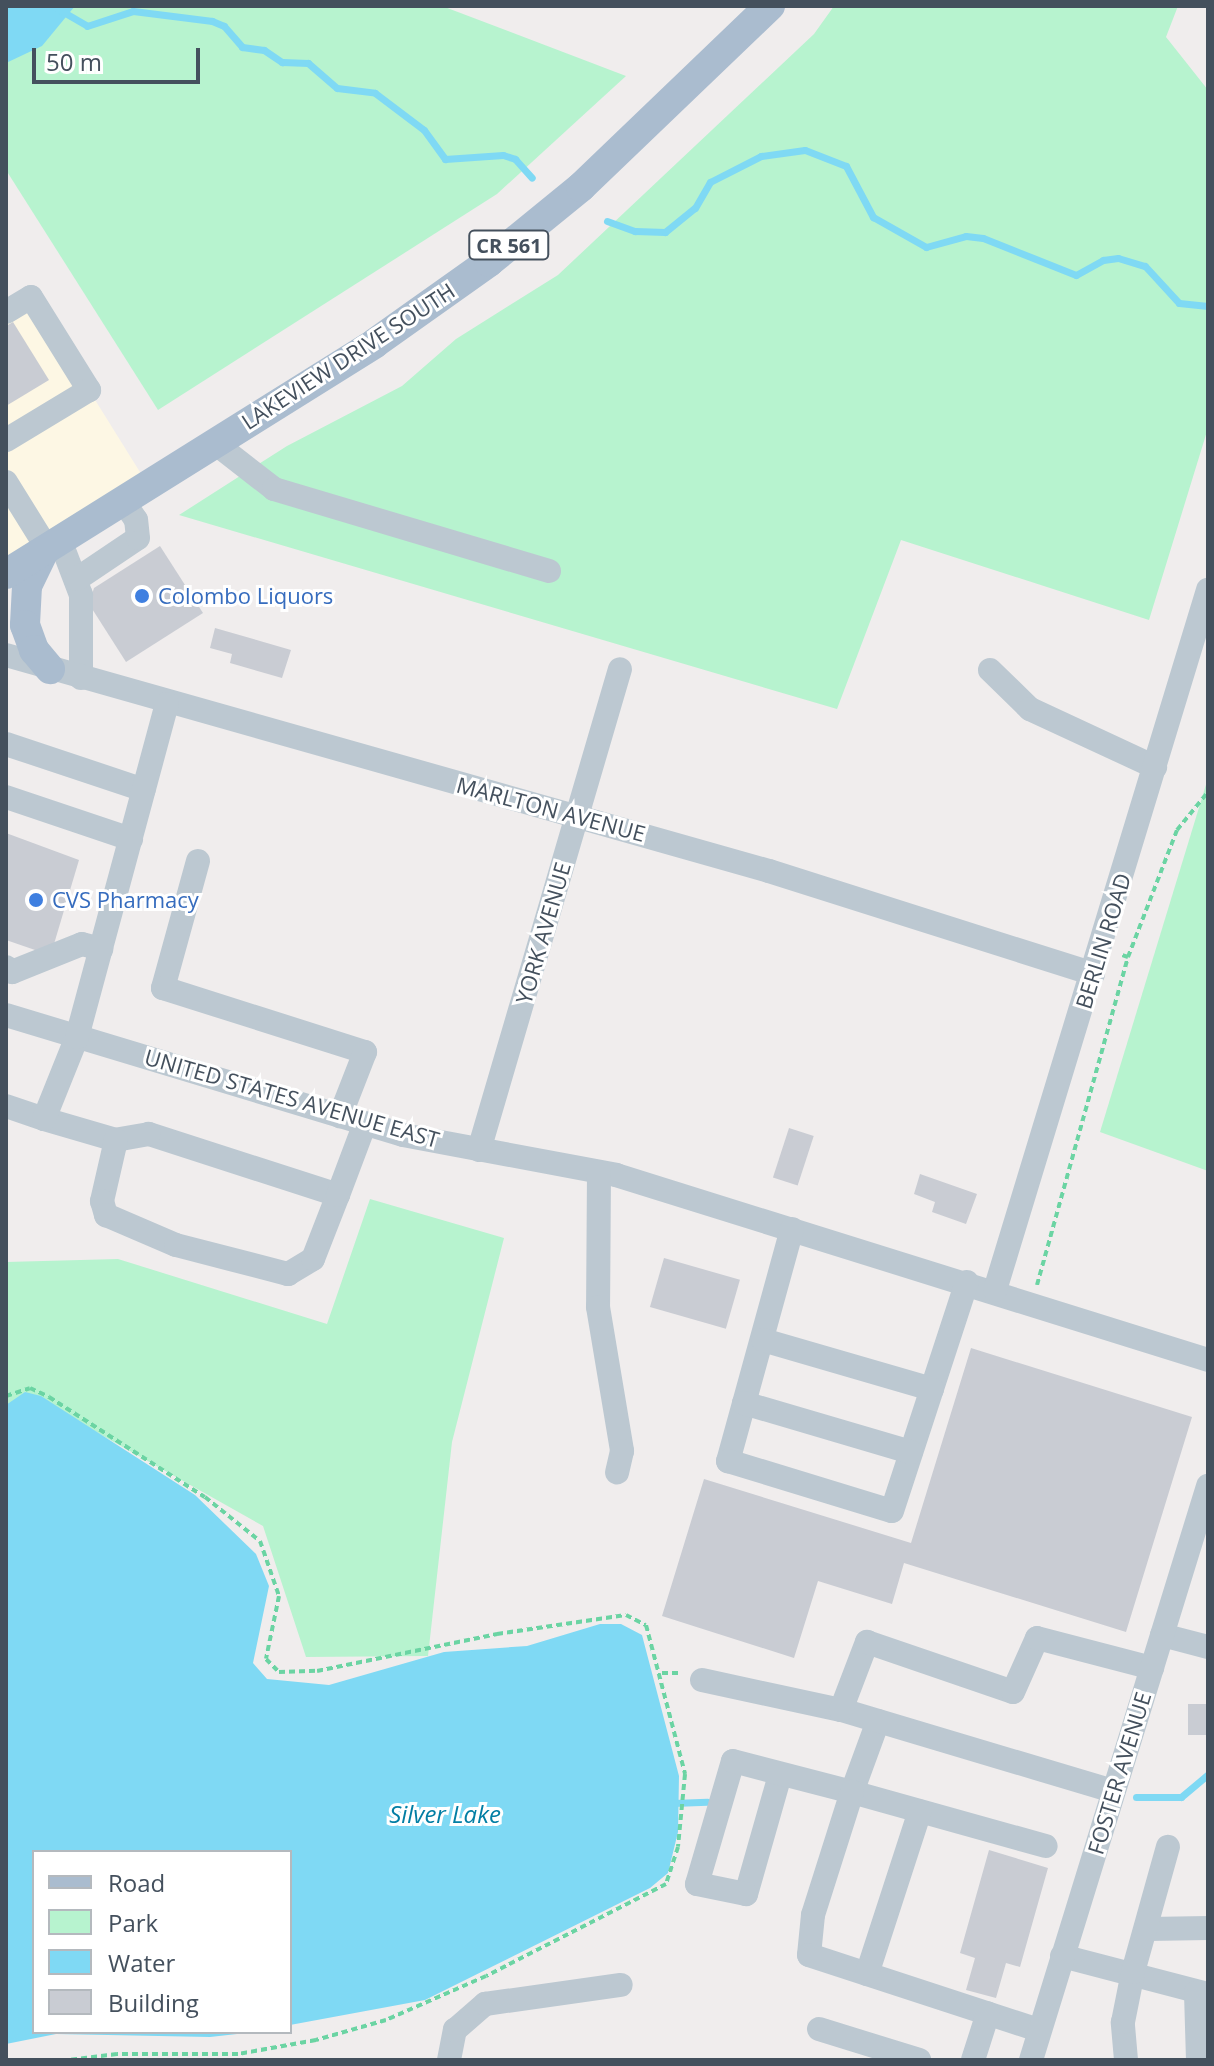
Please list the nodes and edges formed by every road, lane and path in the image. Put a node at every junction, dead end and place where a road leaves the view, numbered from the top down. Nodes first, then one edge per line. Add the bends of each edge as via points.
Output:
1 (770, 6) edge
2 (6, 312) edge
3 (6, 440) edge
4 (215, 443) junction
5 (6, 482) edge
6 (123, 501) junction
7 (53, 544) junction
8 (549, 571) dead end
9 (6, 574) edge
10 (77, 579) junction
11 (1208, 590) edge
12 (6, 655) edge
13 (50, 669) junction
14 (620, 669) dead end
15 (990, 670) dead end
16 (81, 678) junction
17 (167, 704) junction
18 (6, 744) edge
19 (1155, 767) junction
20 (144, 790) junction
21 (1208, 792) edge
22 (6, 797) edge
23 (578, 815) junction
24 (131, 839) junction
25 (198, 861) dead end
26 (1101, 948) junction
27 (101, 949) junction
28 (1128, 957) junction
29 (6, 967) edge
30 (1093, 974) junction
31 (6, 1015) edge
32 (77, 1037) junction
33 (6, 1106) edge
34 (340, 1116) junction
35 (44, 1119) junction
36 (365, 1123) junction
37 (116, 1140) junction
38 (479, 1150) junction
39 (599, 1172) junction
40 (338, 1195) junction
41 (792, 1229) junction
42 (967, 1282) junction
43 (995, 1290) junction
44 (1032, 1302) junction
45 (763, 1340) junction
46 (1208, 1360) edge
47 (932, 1389) junction
48 (6, 1396) edge
49 (744, 1403) junction
50 (911, 1452) junction
51 (617, 1472) dead end
52 (1208, 1486) edge
53 (1162, 1635) junction
54 (1208, 1647) edge
55 (1152, 1668) junction
56 (702, 1680) dead end
57 (841, 1710) junction
58 (878, 1721) junction
59 (780, 1775) junction
60 (1113, 1791) junction
61 (852, 1792) junction
62 (920, 1811) junction
63 (1046, 1846) dead end
64 (1168, 1847) dead end
65 (1208, 1928) edge
66 (1148, 1929) junction
67 (1062, 1956) junction
68 (1133, 1972) junction
69 (867, 1974) junction
70 (621, 1985) dead end
71 (1202, 1994) edge
72 (988, 2013) junction
73 (819, 2029) dead end
74 (1039, 2030) junction
75 (68, 2060) edge
76 (449, 2060) edge
77 (919, 2060) edge
78 (973, 2060) edge
79 (1031, 2060) edge
80 (1126, 2060) edge
81 (1198, 2060) edge

1 - 4 main road, LAKEVIEW DRIVE SOUTH / CR 561 via 581,187 489,262 375,343
2 - 3 street via 31,297 89,390
4 - 6 main road, LAKEVIEW DRIVE SOUTH / CR 561
4 - 8 street via 274,489
5 - 7 street
6 - 7 main road, LAKEVIEW DRIVE SOUTH / CR 561
6 - 10 street via 136,520 138,538
7 - 9 main road, LAKEVIEW DRIVE SOUTH / CR 561
7 - 10 street
7 - 13 main road via 27,586 25,625 34,650
10 - 16 street via 83,607
11 - 19 street, BERLIN ROAD
12 - 13 street, MARLTON AVENUE
13 - 16 street, MARLTON AVENUE
14 - 23 street, YORK AVENUE
15 - 19 street via 1030,709
16 - 17 street, MARLTON AVENUE
17 - 20 street
17 - 23 street, MARLTON AVENUE
18 - 20 street
19 - 26 street, BERLIN ROAD
20 - 24 street
21 - 28 path via 1177,830
22 - 24 street
23 - 30 street, MARLTON AVENUE
23 - 38 street, YORK AVENUE
24 - 27 street
25 - 34 street via 163,988 365,1052
26 - 28 path
26 - 30 street, BERLIN ROAD
27 - 29 street via 82,944 12,972
27 - 32 street
28 - 44 path
30 - 43 street, BERLIN ROAD
31 - 32 street, UNITED STATES AVENUE EAST
32 - 34 street, UNITED STATES AVENUE EAST
32 - 35 street
33 - 35 street
34 - 36 street, UNITED STATES AVENUE EAST
35 - 37 street
36 - 38 street, UNITED STATES AVENUE EAST
36 - 40 street
37 - 40 street via 149,1134
37 - 40 street via 102,1201 106,1215 176,1245 288,1274 313,1259
38 - 39 street, UNITED STATES AVENUE EAST
39 - 41 street, UNITED STATES AVENUE EAST
39 - 51 street via 598,1307 622,1451
41 - 42 street, UNITED STATES AVENUE EAST
41 - 45 street
42 - 43 street, UNITED STATES AVENUE EAST
42 - 47 street
43 - 44 street, UNITED STATES AVENUE EAST
44 - 46 street, UNITED STATES AVENUE EAST
45 - 47 street
45 - 49 street
47 - 50 street
48 - 75 path via 30,1388 49,1397 205,1497 260,1541 279,1596 266,1659 279,1672 317,1671 497,1634 626,1615 646,1625 685,1774 678,1847 666,1884 486,1976 386,2020 316,2040 238,2054 117,2054
49 - 50 street
49 - 50 street via 728,1461 892,1511
52 - 53 street, FOSTER AVENUE
53 - 54 street
53 - 55 street, FOSTER AVENUE
55 - 57 street via 1037,1638 1013,1692 867,1642
55 - 60 street, FOSTER AVENUE
56 - 57 street
57 - 58 street
58 - 60 street
58 - 61 street
59 - 59 street via 733,1761 697,1884 746,1894
59 - 61 street
60 - 67 street, FOSTER AVENUE
61 - 62 street
61 - 69 street via 813,1915 809,1955
62 - 63 street
62 - 69 street
64 - 66 street
65 - 66 street
66 - 68 street
67 - 68 street
67 - 74 street, FOSTER AVENUE
68 - 71 street
68 - 80 street via 1123,2022
69 - 72 street
70 - 76 street via 485,2004 455,2030
71 - 81 street
72 - 74 street
72 - 78 street
73 - 77 street
74 - 79 street, FOSTER AVENUE

